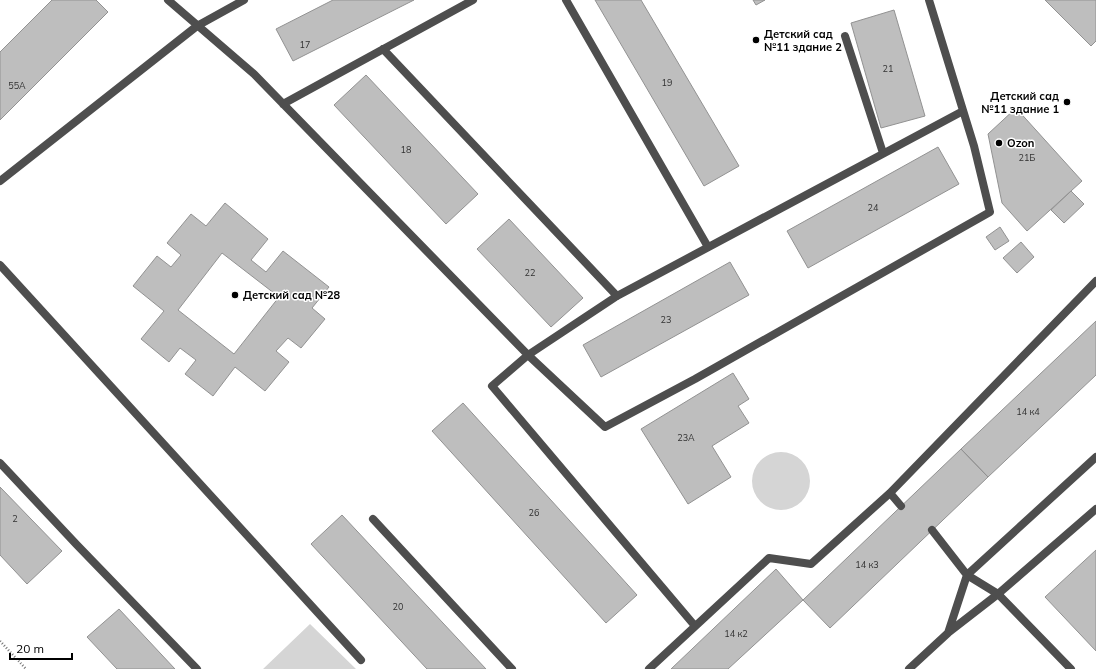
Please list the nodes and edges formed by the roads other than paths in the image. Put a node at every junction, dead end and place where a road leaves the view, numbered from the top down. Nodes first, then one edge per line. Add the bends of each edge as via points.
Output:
1 (168, 0) edge
2 (244, 0) edge
3 (473, 0) edge
4 (566, 0) edge
5 (929, 0) edge
6 (197, 26) junction
7 (845, 36) dead end
8 (383, 50) junction
9 (282, 104) junction
10 (963, 111) junction
11 (883, 153) junction
12 (0, 182) edge
13 (708, 247) junction
14 (0, 265) edge
15 (1096, 282) edge
16 (618, 296) junction
17 (528, 355) junction
18 (1096, 457) edge
19 (0, 463) edge
20 (890, 493) junction
21 (900, 506) dead end
22 (1096, 509) edge
23 (373, 519) dead end
24 (932, 530) dead end
25 (967, 575) junction
26 (998, 594) junction
27 (696, 626) junction
28 (948, 633) junction
29 (361, 660) dead end
30 (197, 669) edge
31 (512, 669) edge
32 (649, 669) edge
33 (909, 669) edge
34 (1071, 669) edge

1 - 6 street
2 - 6 street
3 - 8 street
4 - 13 street
5 - 10 street
6 - 9 street via 254,74
6 - 12 street
7 - 11 street
8 - 9 street
8 - 16 street
9 - 17 street
10 - 11 street
10 - 17 street via 990,212 695,380 605,427
11 - 13 street
13 - 16 street
14 - 29 street
15 - 20 street
16 - 17 street
17 - 27 street via 492,386
18 - 25 street
19 - 30 street
20 - 21 street
20 - 27 street via 811,564 769,558
22 - 26 street
23 - 31 street
24 - 25 street
25 - 26 street
25 - 28 street
26 - 28 street
26 - 34 street
27 - 32 street
28 - 33 street

